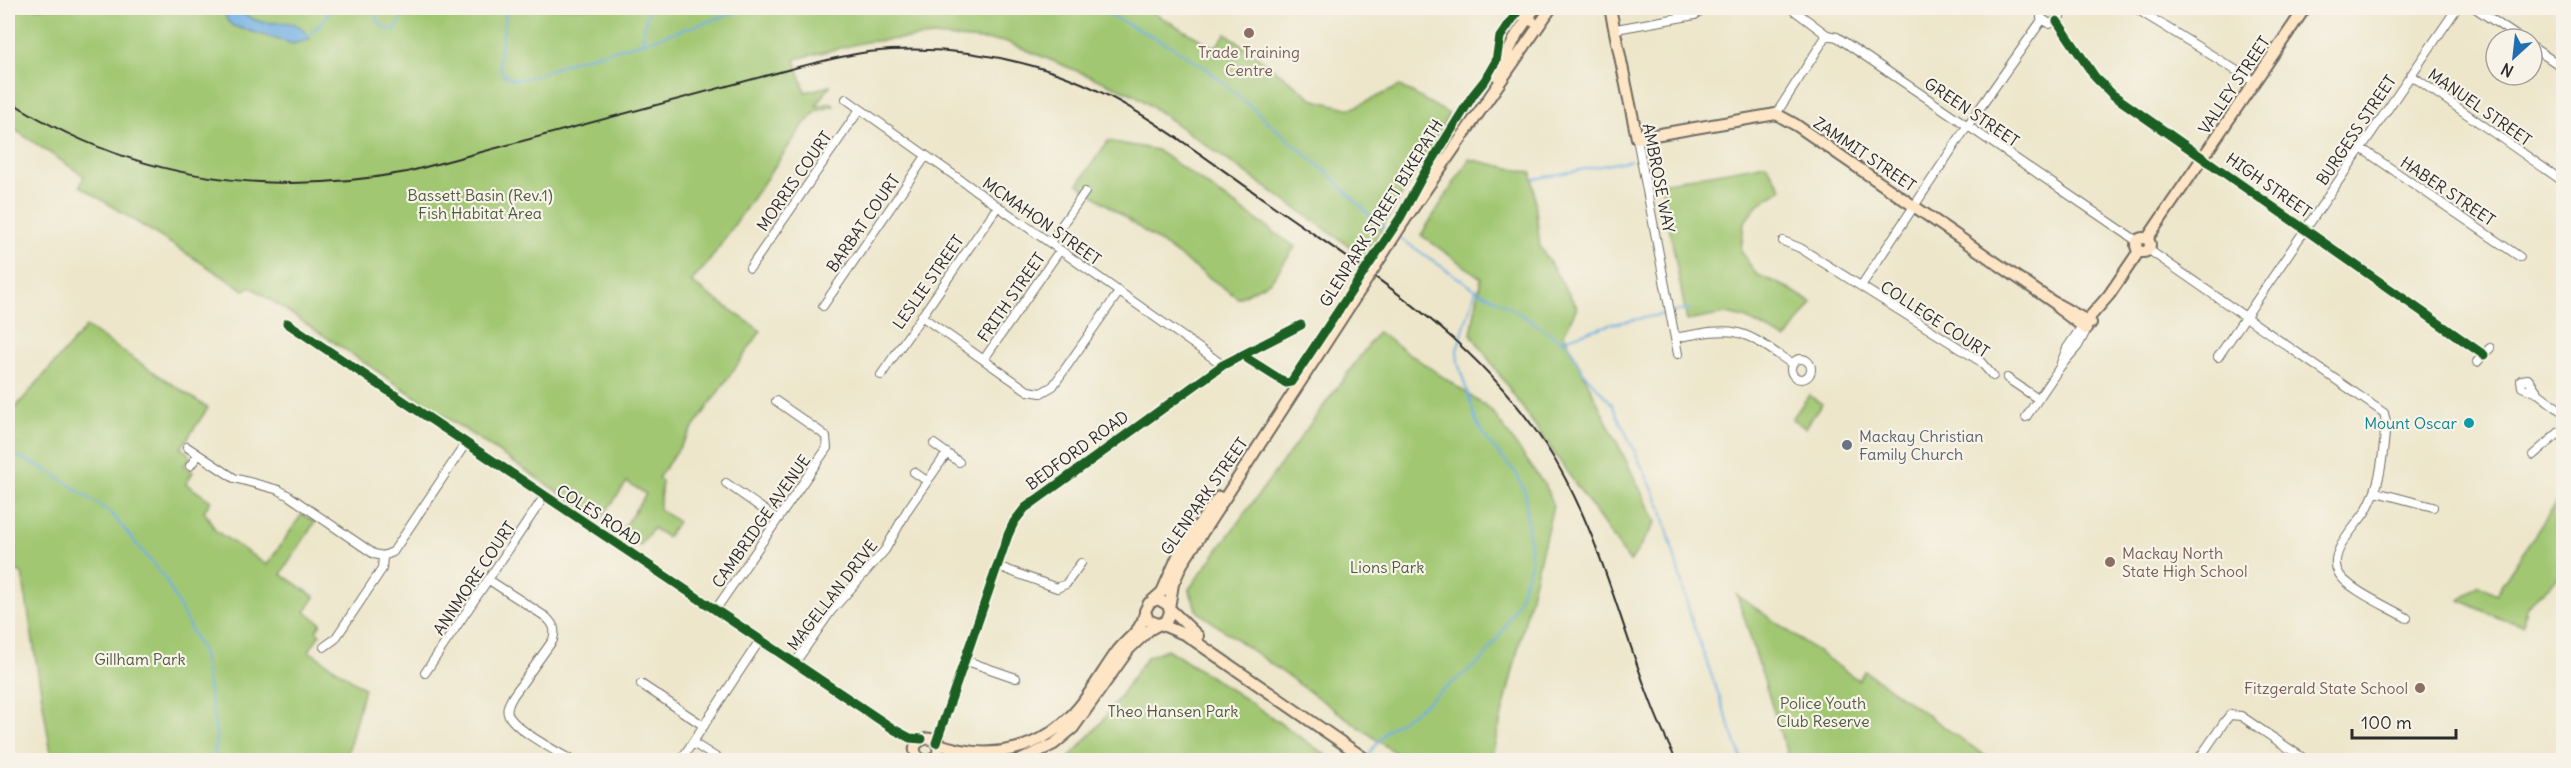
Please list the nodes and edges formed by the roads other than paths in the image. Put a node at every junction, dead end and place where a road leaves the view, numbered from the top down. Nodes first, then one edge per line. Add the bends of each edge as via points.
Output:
1 (1512, 8) edge
2 (1534, 8) edge
3 (1551, 8) edge
4 (1612, 8) edge
5 (1706, 8) edge
6 (1791, 8) edge
7 (2041, 8) edge
8 (2060, 8) edge
9 (2135, 8) edge
10 (2305, 8) edge
11 (2457, 8) edge
12 (2475, 8) edge
13 (1527, 18) junction
14 (2042, 20) junction
15 (2057, 21) junction
16 (1539, 26) junction
17 (1616, 26) junction
18 (2503, 27) edge
19 (1827, 35) junction
20 (2544, 54) edge
21 (2564, 68) edge
22 (2411, 75) junction
23 (2255, 82) junction
24 (1487, 98) junction
25 (846, 99) dead end
26 (860, 110) junction
27 (1776, 114) junction
28 (1968, 126) junction
29 (1637, 138) junction
30 (2361, 148) junction
31 (926, 156) junction
32 (2203, 157) junction
33 (2564, 182) edge
34 (1085, 192) dead end
35 (998, 206) junction
36 (1913, 206) junction
37 (2305, 228) junction
38 (1783, 241) dead end
39 (1050, 243) junction
40 (2143, 245) junction
41 (1060, 250) junction
42 (2520, 257) dead end
43 (750, 268) dead end
44 (1860, 286) junction
45 (1119, 292) junction
46 (823, 306) dead end
47 (921, 316) junction
48 (2246, 316) junction
49 (286, 323) dead end
50 (1301, 325) dead end
51 (2087, 325) junction
52 (1675, 338) junction
53 (1678, 354) dead end
54 (2217, 357) dead end
55 (984, 359) junction
56 (2478, 362) dead end
57 (1792, 364) dead end
58 (1223, 365) junction
59 (881, 375) dead end
60 (1993, 376) dead end
61 (2007, 378) dead end
62 (2539, 394) dead end
63 (2038, 399) junction
64 (776, 400) dead end
65 (2564, 413) edge
66 (2026, 417) dead end
67 (2564, 428) edge
68 (1262, 439) junction
69 (466, 443) junction
70 (934, 444) dead end
71 (187, 447) dead end
72 (947, 453) junction
73 (198, 455) junction
74 (2533, 455) dead end
75 (959, 462) dead end
76 (190, 466) dead end
77 (914, 472) dead end
78 (927, 481) junction
79 (726, 483) dead end
80 (2376, 492) junction
81 (544, 497) junction
82 (2433, 507) dead end
83 (777, 519) junction
84 (1181, 549) junction
85 (383, 556) junction
86 (1081, 564) dead end
87 (997, 566) junction
88 (489, 580) junction
89 (1153, 600) junction
90 (1169, 608) junction
91 (716, 609) junction
92 (1145, 613) junction
93 (2407, 618) dead end
94 (1159, 624) junction
95 (760, 640) junction
96 (324, 647) dead end
97 (1117, 652) junction
98 (964, 660) junction
99 (795, 663) junction
100 (425, 673) dead end
101 (1016, 678) dead end
102 (641, 684) dead end
103 (1264, 688) junction
104 (942, 720) junction
105 (704, 726) junction
106 (895, 730) junction
107 (922, 739) junction
108 (693, 743) junction
109 (936, 743) junction
110 (916, 756) edge
111 (571, 760) edge
112 (681, 760) edge
113 (720, 760) edge
114 (933, 760) edge
115 (955, 760) edge
116 (1021, 760) edge
117 (1367, 760) edge
118 (2198, 760) edge
119 (2306, 760) edge

1 - 13 street
2 - 13 street, GLENPARK STREET
3 - 16 street, GLENPARK STREET
4 - 17 street, AMBROSE WAY
5 - 17 street via 1695,15
6 - 19 street, GREEN STREET
7 - 14 street
8 - 15 street
9 - 23 street
10 - 23 street, VALLEY STREET
11 - 22 street, BURGESS STREET
12 - 18 street
13 - 16 street
13 - 24 street, GLENPARK STREET
14 - 15 street via 2050,24
14 - 28 street
15 - 32 street, HIGH STREET via 2103,86
16 - 24 street, GLENPARK STREET
17 - 29 street, AMBROSE WAY
19 - 27 street
19 - 28 street, GREEN STREET via 1837,37
20 - 21 street
22 - 30 street, BURGESS STREET
22 - 33 street, MANUEL STREET
23 - 32 street, VALLEY STREET
24 - 68 street, GLENPARK STREET, bridge
25 - 26 street, MCMAHON STREET
26 - 31 street, MCMAHON STREET
26 - 43 street, MORRIS COURT
27 - 29 street
27 - 36 street, ZAMMIT STREET
28 - 36 street
28 - 40 street, GREEN STREET
29 - 52 street, AMBROSE WAY
30 - 37 street, BURGESS STREET
30 - 42 street, HABER STREET
31 - 35 street, MCMAHON STREET
31 - 46 street, BARBAT COURT
32 - 37 street, HIGH STREET
32 - 40 street, VALLEY STREET
34 - 39 street
35 - 39 street, MCMAHON STREET
35 - 47 street, LESLIE STREET
36 - 44 street
36 - 51 street, ZAMMIT STREET via 2053,302 2066,316
37 - 48 street, BURGESS STREET
37 - 56 street, HIGH STREET via 2487,351
38 - 44 street, COLLEGE COURT
39 - 41 street, MCMAHON STREET
40 - 48 street, GREEN STREET
40 - 51 street, VALLEY STREET via 2100,314
41 - 45 street, MCMAHON STREET
41 - 55 street, FRITH STREET
44 - 60 street, COLLEGE COURT via 1980,361
45 - 55 street via 1046,392 1028,391
45 - 58 street, MCMAHON STREET
47 - 55 street
47 - 59 street, LESLIE STREET
48 - 54 street, BURGESS STREET
48 - 80 street, GREEN STREET via 2384,413
49 - 69 street, COLES ROAD
50 - 58 street, BEDFORD ROAD
51 - 63 street, VALLEY STREET via 2067,348 2060,367
52 - 53 street, AMBROSE WAY
52 - 57 street via 1736,331 1754,338
58 - 87 street, BEDFORD ROAD via 1032,501 1014,522
61 - 63 street
62 - 65 street
63 - 66 street, VALLEY STREET
64 - 83 street, CAMBRIDGE AVENUE via 822,433 827,442 825,452
67 - 74 street
68 - 84 street, GLENPARK STREET
68 - 90 street, GLENPARK STREET via 1179,570
69 - 81 street, COLES ROAD
69 - 85 street via 393,552
70 - 72 street
71 - 73 street
72 - 75 street
72 - 78 street, MAGELLAN DRIVE
73 - 76 street
73 - 85 street via 234,478 279,490 374,554
77 - 78 street
78 - 99 street, MAGELLAN DRIVE via 885,550 831,611
79 - 83 street
80 - 82 street
80 - 93 street via 2340,549 2335,564 2349,584
81 - 88 street, ANNMORE COURT
81 - 91 street, COLES ROAD
83 - 91 street, CAMBRIDGE AVENUE
84 - 89 street, GLENPARK STREET via 1163,590
84 - 97 street via 1158,587 1142,602 1136,623
85 - 96 street via 382,569 335,639
86 - 87 street via 1060,592
87 - 98 street, BEDFORD ROAD
88 - 100 street, ANNMORE COURT
88 - 111 street via 554,625 553,640 513,696 508,713 520,727
89 - 90 street via 1163,600
89 - 92 street via 1147,604
90 - 94 street via 1169,617
90 - 103 street via 1188,628
91 - 95 street, COLES ROAD
92 - 94 street via 1150,622
92 - 97 street via 1139,628
94 - 103 street via 1186,635
94 - 116 street via 1129,649 1073,728 1054,744
95 - 99 street, COLES ROAD
95 - 105 street
97 - 109 street via 1076,710 1036,742 996,753 958,750
98 - 101 street
98 - 104 street, BEDFORD ROAD
99 - 106 street, COLES ROAD
102 - 105 street
103 - 117 street
104 - 107 street, BEDFORD ROAD
104 - 109 street, BEDFORD ROAD
105 - 108 street
106 - 107 street, COLES ROAD
106 - 110 street, COLES ROAD
107 - 109 street
107 - 110 street via 916,744
108 - 112 street
108 - 113 street
109 - 114 street via 938,751
114 - 115 street
118 - 119 street via 2225,720 2235,714

